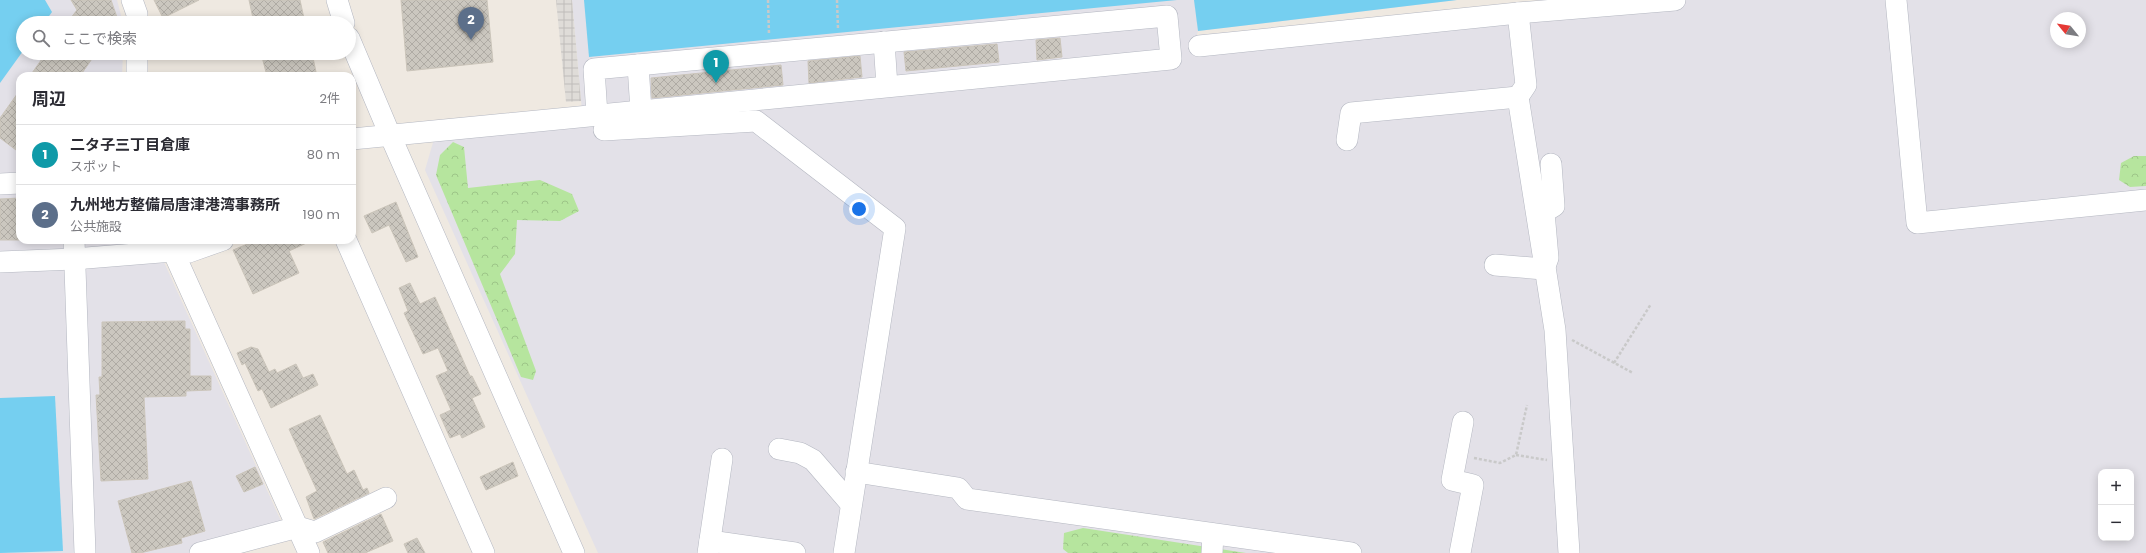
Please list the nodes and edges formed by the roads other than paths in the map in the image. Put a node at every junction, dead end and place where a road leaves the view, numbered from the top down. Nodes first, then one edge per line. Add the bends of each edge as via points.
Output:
1 (132, 0) edge
2 (337, 0) edge
3 (1675, 0) edge
4 (1896, 0) edge
5 (1518, 13) junction
6 (136, 16) edge
7 (342, 16) edge
8 (884, 42) junction
9 (1199, 46) dead end
10 (356, 55) edge
11 (137, 60) edge
12 (638, 65) junction
13 (137, 72) edge
14 (887, 86) junction
15 (1518, 97) junction
16 (641, 111) junction
17 (601, 122) junction
18 (390, 135) junction
19 (356, 138) edge
20 (1348, 140) dead end
21 (1551, 164) dead end
22 (16, 183) edge
23 (0, 184) edge
24 (2146, 200) edge
25 (212, 244) edge
26 (348, 244) edge
27 (170, 245) edge
28 (74, 250) edge
29 (0, 262) edge
30 (1495, 265) dead end
31 (1544, 269) junction
32 (1463, 422) dead end
33 (779, 449) dead end
34 (722, 459) dead end
35 (856, 472) junction
36 (386, 498) dead end
37 (851, 504) junction
38 (298, 527) junction
39 (1213, 543) edge
40 (709, 547) edge
41 (85, 553) edge
42 (200, 553) edge
43 (310, 553) edge
44 (484, 553) edge
45 (574, 553) edge
46 (795, 553) edge
47 (844, 553) edge
48 (1351, 553) edge
49 (1460, 553) edge
50 (1569, 553) edge

1 - 6 street
2 - 7 street
3 - 5 street
4 - 24 street via 1918,223
5 - 9 street
5 - 15 street via 1526,85
8 - 12 street
8 - 14 street
8 - 14 street via 1167,16 1171,59
10 - 18 street
11 - 13 street
12 - 16 street
12 - 17 street via 594,69
14 - 16 street
15 - 20 street via 1351,113
15 - 31 street
16 - 17 street
17 - 18 street
17 - 35 street via 756,122 895,228
18 - 19 street
18 - 45 street
21 - 31 street via 1554,206 1544,212 1548,258
22 - 23 street
25 - 27 street via 189,252
26 - 44 street
27 - 28 street
27 - 38 street
28 - 29 street
28 - 41 street
30 - 31 street
31 - 50 street via 1554,330
32 - 49 street via 1452,480 1473,485
33 - 37 street via 800,453 812,460
34 - 40 street
35 - 37 street
35 - 39 street via 958,488 967,499
36 - 38 street via 315,532
37 - 47 street
38 - 42 street
38 - 43 street
39 - 48 street
40 - 46 street

